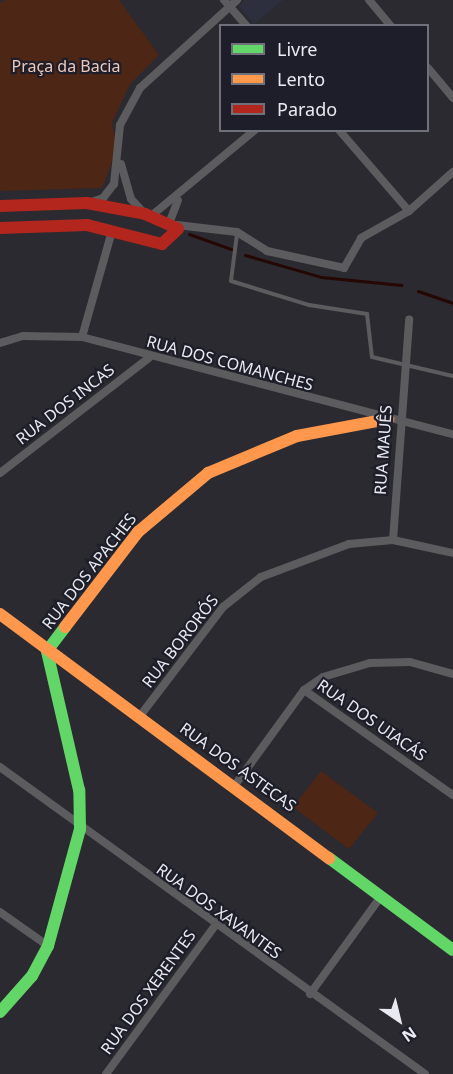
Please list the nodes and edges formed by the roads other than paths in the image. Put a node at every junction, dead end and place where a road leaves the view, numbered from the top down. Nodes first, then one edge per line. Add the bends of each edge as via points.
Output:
1 (369, 0) edge
2 (230, 2) edge
3 (246, 24) edge
4 (389, 24) edge
5 (429, 69) edge
6 (453, 98) edge
7 (253, 132) edge
8 (341, 132) edge
9 (119, 154) junction
10 (453, 172) edge
11 (178, 200) junction
12 (87, 203) junction
13 (0, 206) edge
14 (409, 211) junction
15 (148, 215) junction
16 (173, 223) junction
17 (0, 228) edge
18 (112, 231) junction
19 (237, 232) junction
20 (409, 320) dead end
21 (82, 337) junction
22 (0, 343) edge
23 (149, 358) junction
24 (404, 361) junction
25 (453, 376) edge
26 (394, 420) junction
27 (453, 434) edge
28 (0, 473) edge
29 (393, 540) junction
30 (453, 553) edge
31 (0, 614) edge
32 (47, 651) junction
33 (453, 674) edge
34 (304, 690) junction
35 (140, 716) junction
36 (0, 767) edge
37 (235, 785) junction
38 (453, 795) edge
39 (80, 829) junction
40 (382, 895) junction
41 (0, 912) edge
42 (214, 927) junction
43 (48, 946) junction
44 (453, 950) edge
45 (310, 994) junction
46 (0, 1012) edge
47 (106, 1074) edge
48 (425, 1074) edge

1 - 4 street
2 - 3 street
2 - 9 street via 140,88 120,125
5 - 6 street
7 - 11 street
8 - 14 street
9 - 12 street via 111,190
9 - 15 street via 131,199
10 - 14 street
11 - 15 street
11 - 16 street
12 - 13 street
12 - 15 street
14 - 19 street via 361,238 344,268 267,251
15 - 16 street
16 - 18 street via 173,238 162,244
16 - 19 street
17 - 18 street via 59,223
18 - 21 street
19 - 24 lane via 231,281 309,305 367,314 372,357
20 - 24 street, RUA MAUÊS
21 - 22 street, RUA DOS COMANCHES via 23,336
21 - 23 street, RUA DOS COMANCHES
23 - 26 street, RUA DOS COMANCHES
23 - 28 street, RUA DOS INCAS
24 - 25 lane
24 - 26 street, RUA MAUÊS
26 - 27 street, RUA DOS COMANCHES
26 - 29 street, RUA MAUÊS
26 - 32 street, RUA DOS APACHES via 297,436 208,473 138,532
29 - 30 street, RUA BORORÓS
29 - 35 street, RUA BORORÓS via 349,544 261,576 223,607
31 - 32 street, RUA DOS ASTECAS
32 - 35 street, RUA DOS ASTECAS
32 - 39 street via 79,790
33 - 34 street via 410,662 370,663
34 - 37 street
34 - 38 street, RUA DOS UIACÁS
35 - 37 street, RUA DOS ASTECAS
36 - 39 street, RUA DOS XAVANTES
37 - 40 street, RUA DOS ASTECAS
39 - 42 street, RUA DOS XAVANTES
39 - 43 street
40 - 44 street, RUA DOS ASTECAS
40 - 45 street
41 - 43 street
42 - 45 street, RUA DOS XAVANTES
42 - 47 street, RUA DOS XERENTES
43 - 46 street via 32,976
45 - 48 street, RUA DOS XAVANTES

